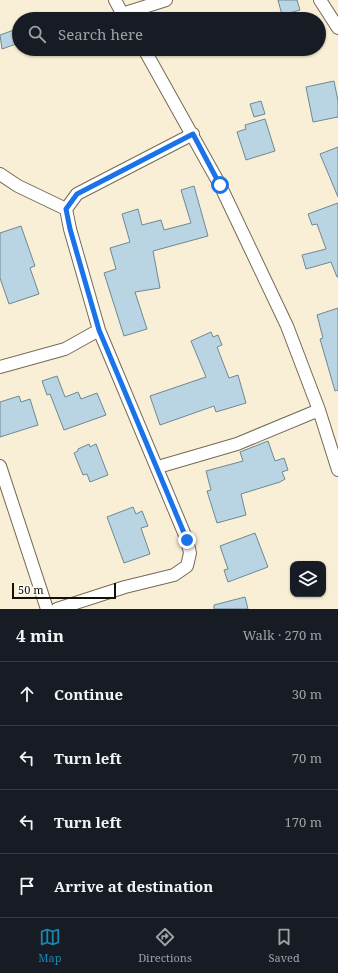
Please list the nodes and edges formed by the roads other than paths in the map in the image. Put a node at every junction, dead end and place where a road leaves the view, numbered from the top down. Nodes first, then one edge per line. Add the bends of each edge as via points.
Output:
1 (115, 0) edge
2 (166, 0) edge
3 (320, 0) edge
4 (122, 12) edge
5 (134, 12) edge
6 (338, 28) edge
7 (148, 56) edge
8 (193, 134) junction
9 (0, 174) edge
10 (66, 209) junction
11 (99, 330) junction
12 (0, 367) edge
13 (319, 410) junction
14 (0, 466) edge
15 (158, 467) junction
16 (338, 470) edge
17 (47, 609) edge
18 (57, 609) edge

1 - 4 street
2 - 5 street
3 - 6 street
7 - 8 street
8 - 10 street via 77,194
8 - 13 street via 287,326
9 - 10 street via 18,186
10 - 11 street
11 - 12 street via 65,350
11 - 15 street
13 - 15 street via 237,444
13 - 16 street
14 - 17 street
15 - 18 street via 187,540 190,554 187,566 174,575 124,587

